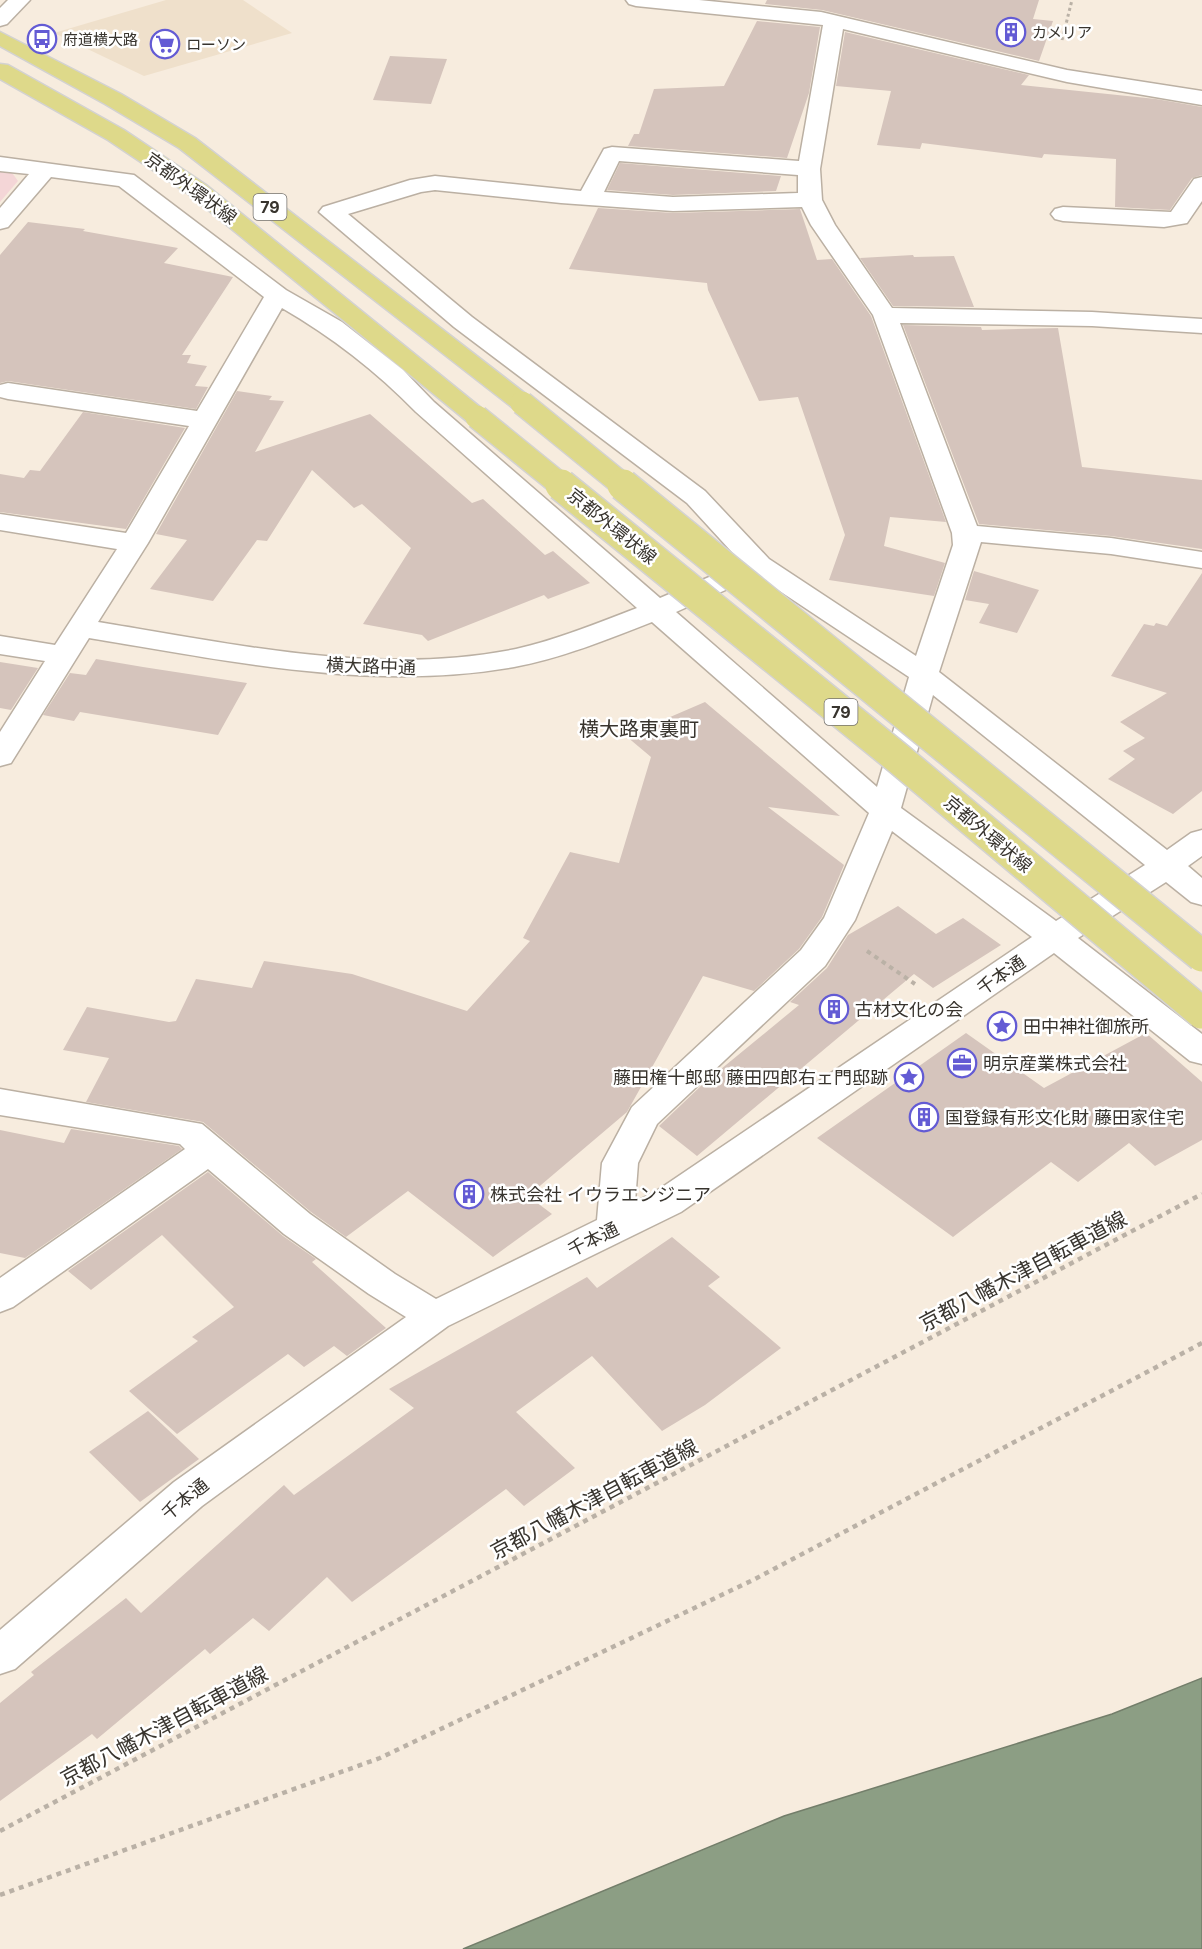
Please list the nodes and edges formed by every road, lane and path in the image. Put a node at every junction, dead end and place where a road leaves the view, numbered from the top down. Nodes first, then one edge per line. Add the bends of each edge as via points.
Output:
1 (20, 0) edge
2 (636, 0) edge
3 (1072, 0) edge
4 (828, 13) edge
5 (0, 20) edge
6 (0, 38) edge
7 (0, 70) edge
8 (1053, 73) junction
9 (1202, 98) edge
10 (0, 164) edge
11 (809, 169) junction
12 (45, 170) junction
13 (1202, 184) edge
14 (589, 198) junction
15 (810, 200) junction
16 (1063, 214) dead end
17 (0, 222) edge
18 (277, 295) junction
19 (885, 315) junction
20 (1202, 326) edge
21 (8, 391) dead end
22 (205, 420) junction
23 (0, 522) edge
24 (966, 533) junction
25 (134, 543) junction
26 (1202, 560) edge
27 (759, 565) junction
28 (656, 612) junction
29 (81, 627) junction
30 (0, 645) edge
31 (63, 655) junction
32 (924, 674) junction
33 (0, 756) edge
34 (885, 811) junction
35 (1202, 840) edge
36 (1166, 867) junction
37 (1202, 894) edge
38 (834, 929) junction
39 (1055, 938) junction
40 (1202, 956) edge
41 (952, 1008) junction
42 (1202, 1013) edge
43 (1202, 1052) edge
44 (0, 1102) edge
45 (209, 1150) junction
46 (1202, 1194) edge
47 (615, 1228) junction
48 (0, 1296) edge
49 (435, 1316) junction
50 (1202, 1343) edge
51 (0, 1656) edge
52 (0, 1832) edge
53 (0, 1895) edge

1 - 5 street
2 - 4 street
3 - 8 path
4 - 8 street
4 - 11 street
6 - 40 main road, 京都外環状線 / 79, bridge via 187,143 522,403
7 - 42 main road, 京都外環状線 / 79, bridge via 116,135 198,190 899,759
8 - 9 street
10 - 12 street
11 - 14 street via 612,154
11 - 15 street
12 - 17 street
12 - 18 street via 126,180
13 - 16 street via 1179,218
14 - 15 street via 673,204
14 - 27 street via 435,183 331,212 463,322 696,497
15 - 19 street
18 - 22 street
18 - 28 street via 333,327 394,375 424,407
19 - 20 street via 1092,319
19 - 24 street
21 - 22 street
22 - 25 street
23 - 25 street
24 - 26 street via 1110,546
24 - 32 street via 967,545
25 - 29 street
27 - 28 street, 横大路中通
27 - 32 street
28 - 29 street, 横大路中通 via 515,658 440,667 307,664
28 - 34 street
29 - 31 street
30 - 31 street
31 - 33 street
32 - 34 street
32 - 36 street
34 - 38 street
34 - 39 street
35 - 36 street, 千本通
36 - 37 street
36 - 39 street, 千本通
38 - 41 path
38 - 47 street via 813,958 644,1116 620,1163
39 - 41 street, 千本通
39 - 43 street
41 - 47 street, 千本通 via 668,1202
44 - 45 street via 190,1133
45 - 48 street
45 - 49 street via 297,1224
46 - 52 path, 京都八幡木津自転車道線
47 - 49 street, 千本通
49 - 51 street, 千本通 via 188,1494
50 - 53 path via 753,1580 380,1758

